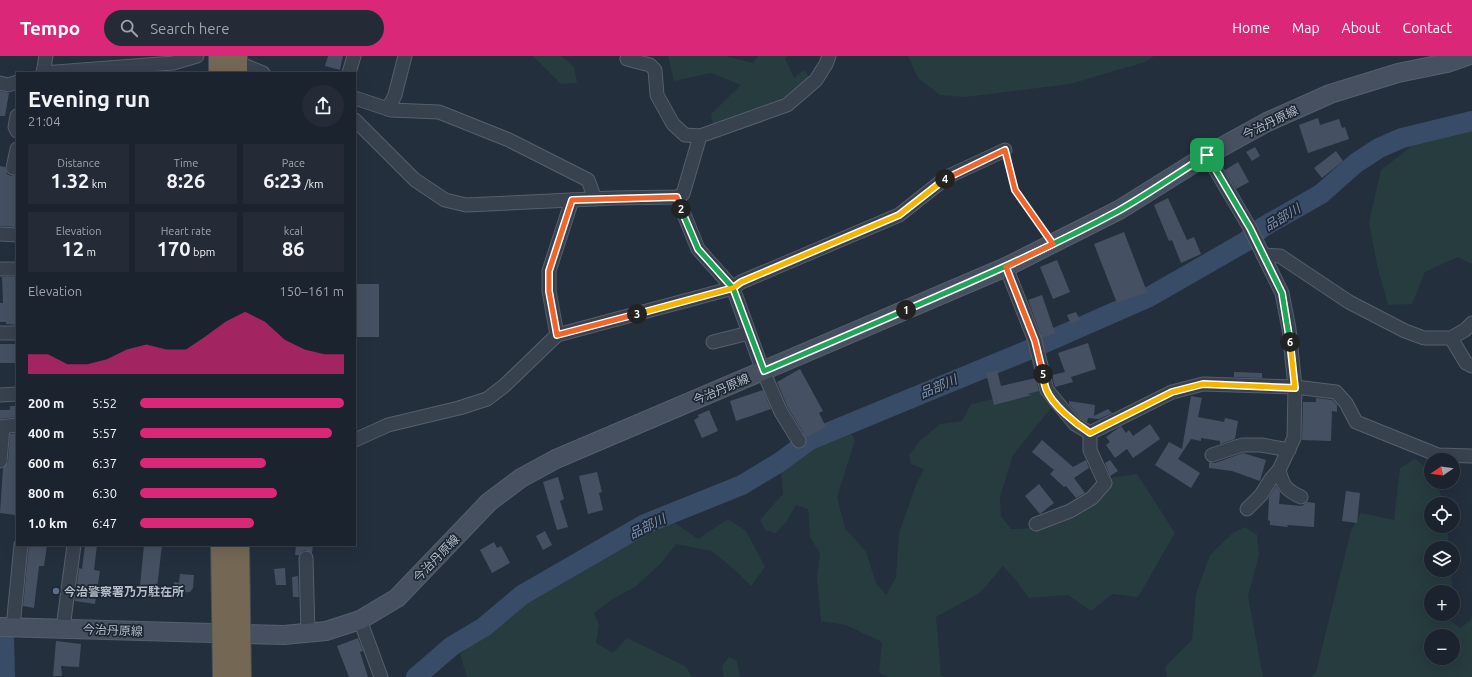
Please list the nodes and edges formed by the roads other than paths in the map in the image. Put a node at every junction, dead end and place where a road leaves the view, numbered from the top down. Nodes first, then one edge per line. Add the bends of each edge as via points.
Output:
1 (46, 56) edge
2 (197, 56) edge
3 (354, 56) edge
4 (405, 56) edge
5 (829, 56) edge
6 (1467, 56) edge
7 (627, 59) dead end
8 (227, 62) edge
9 (43, 72) edge
10 (82, 72) edge
11 (260, 72) edge
12 (349, 72) edge
13 (16, 82) edge
14 (0, 83) edge
15 (356, 98) edge
16 (388, 109) junction
17 (356, 121) edge
18 (700, 136) junction
19 (1005, 150) road end
20 (16, 154) edge
21 (1207, 155) junction
22 (13, 168) dead end
23 (677, 197) junction
24 (595, 199) junction
25 (572, 200) junction
26 (0, 234) edge
27 (16, 235) edge
28 (1263, 255) junction
29 (1006, 267) junction
30 (0, 268) edge
31 (16, 269) edge
32 (733, 288) junction
33 (1472, 323) edge
34 (0, 333) edge
35 (16, 333) edge
36 (749, 333) junction
37 (557, 335) junction
38 (1451, 338) junction
39 (713, 342) dead end
40 (1472, 366) edge
41 (764, 371) junction
42 (1295, 388) junction
43 (16, 394) edge
44 (0, 395) edge
45 (16, 425) edge
46 (2, 427) edge
47 (1090, 433) junction
48 (356, 440) edge
49 (800, 441) dead end
50 (1289, 450) junction
51 (1212, 455) dead end
52 (1472, 456) edge
53 (0, 461) edge
54 (1279, 470) junction
55 (1301, 497) dead end
56 (1247, 509) dead end
57 (1036, 524) dead end
58 (20, 546) edge
59 (74, 546) edge
60 (222, 546) edge
61 (238, 546) edge
62 (306, 558) dead end
63 (360, 620) junction
64 (6, 627) edge
65 (64, 628) junction
66 (308, 633) junction
67 (232, 634) junction
68 (224, 677) edge
69 (240, 677) edge
70 (381, 677) edge

1 - 9 street
2 - 10 street via 173,63
3 - 12 street
4 - 16 street via 395,95
5 - 18 street via 816,80 787,105
6 - 21 main road, 今治丹原線 via 1447,63 1398,73 1330,94 1267,122
7 - 18 street via 650,65 654,70 657,95 673,124 685,135
8 - 11 street
13 - 14 street
15 - 16 street
16 - 24 street via 439,112 509,140 588,180
17 - 25 street via 415,180 446,200 466,205
18 - 23 street via 683,194
19 - 32 street via 947,177 899,215 741,282
20 - 22 street
21 - 28 street
21 - 29 main road, 今治丹原線 via 1119,210
23 - 24 street
23 - 32 street via 698,249
24 - 25 street
25 - 37 street via 549,271 549,291
26 - 27 street
28 - 38 street via 1280,256 1349,302 1405,331 1424,338
28 - 42 street via 1282,293 1289,329
29 - 41 main road, 今治丹原線
29 - 47 street via 1035,341 1046,390 1075,424
30 - 31 street
32 - 36 street
32 - 37 street
33 - 38 street
34 - 35 street
36 - 39 street
36 - 41 street
37 - 48 street via 488,399 388,425
38 - 40 street via 1466,363
41 - 49 street via 782,412
41 - 63 main road, 今治丹原線 via 556,459 521,478 489,502 397,598
42 - 47 street via 1203,384 1172,392
42 - 50 street via 1294,438
42 - 52 street via 1336,392 1346,403 1356,422 1417,448 1438,455
43 - 44 street
45 - 46 street
46 - 53 street
47 - 57 street via 1090,450 1105,483 1092,498 1070,511
50 - 51 street via 1261,445 1242,445
50 - 54 street
54 - 55 street via 1289,492
54 - 56 street
58 - 64 street
59 - 65 street
60 - 67 highway
61 - 67 highway
62 - 66 street
63 - 66 main road, 今治丹原線 via 326,631
63 - 70 street
64 - 65 main road, 今治丹原線
65 - 67 main road, 今治丹原線
66 - 67 main road, 今治丹原線
67 - 68 highway
67 - 69 highway

